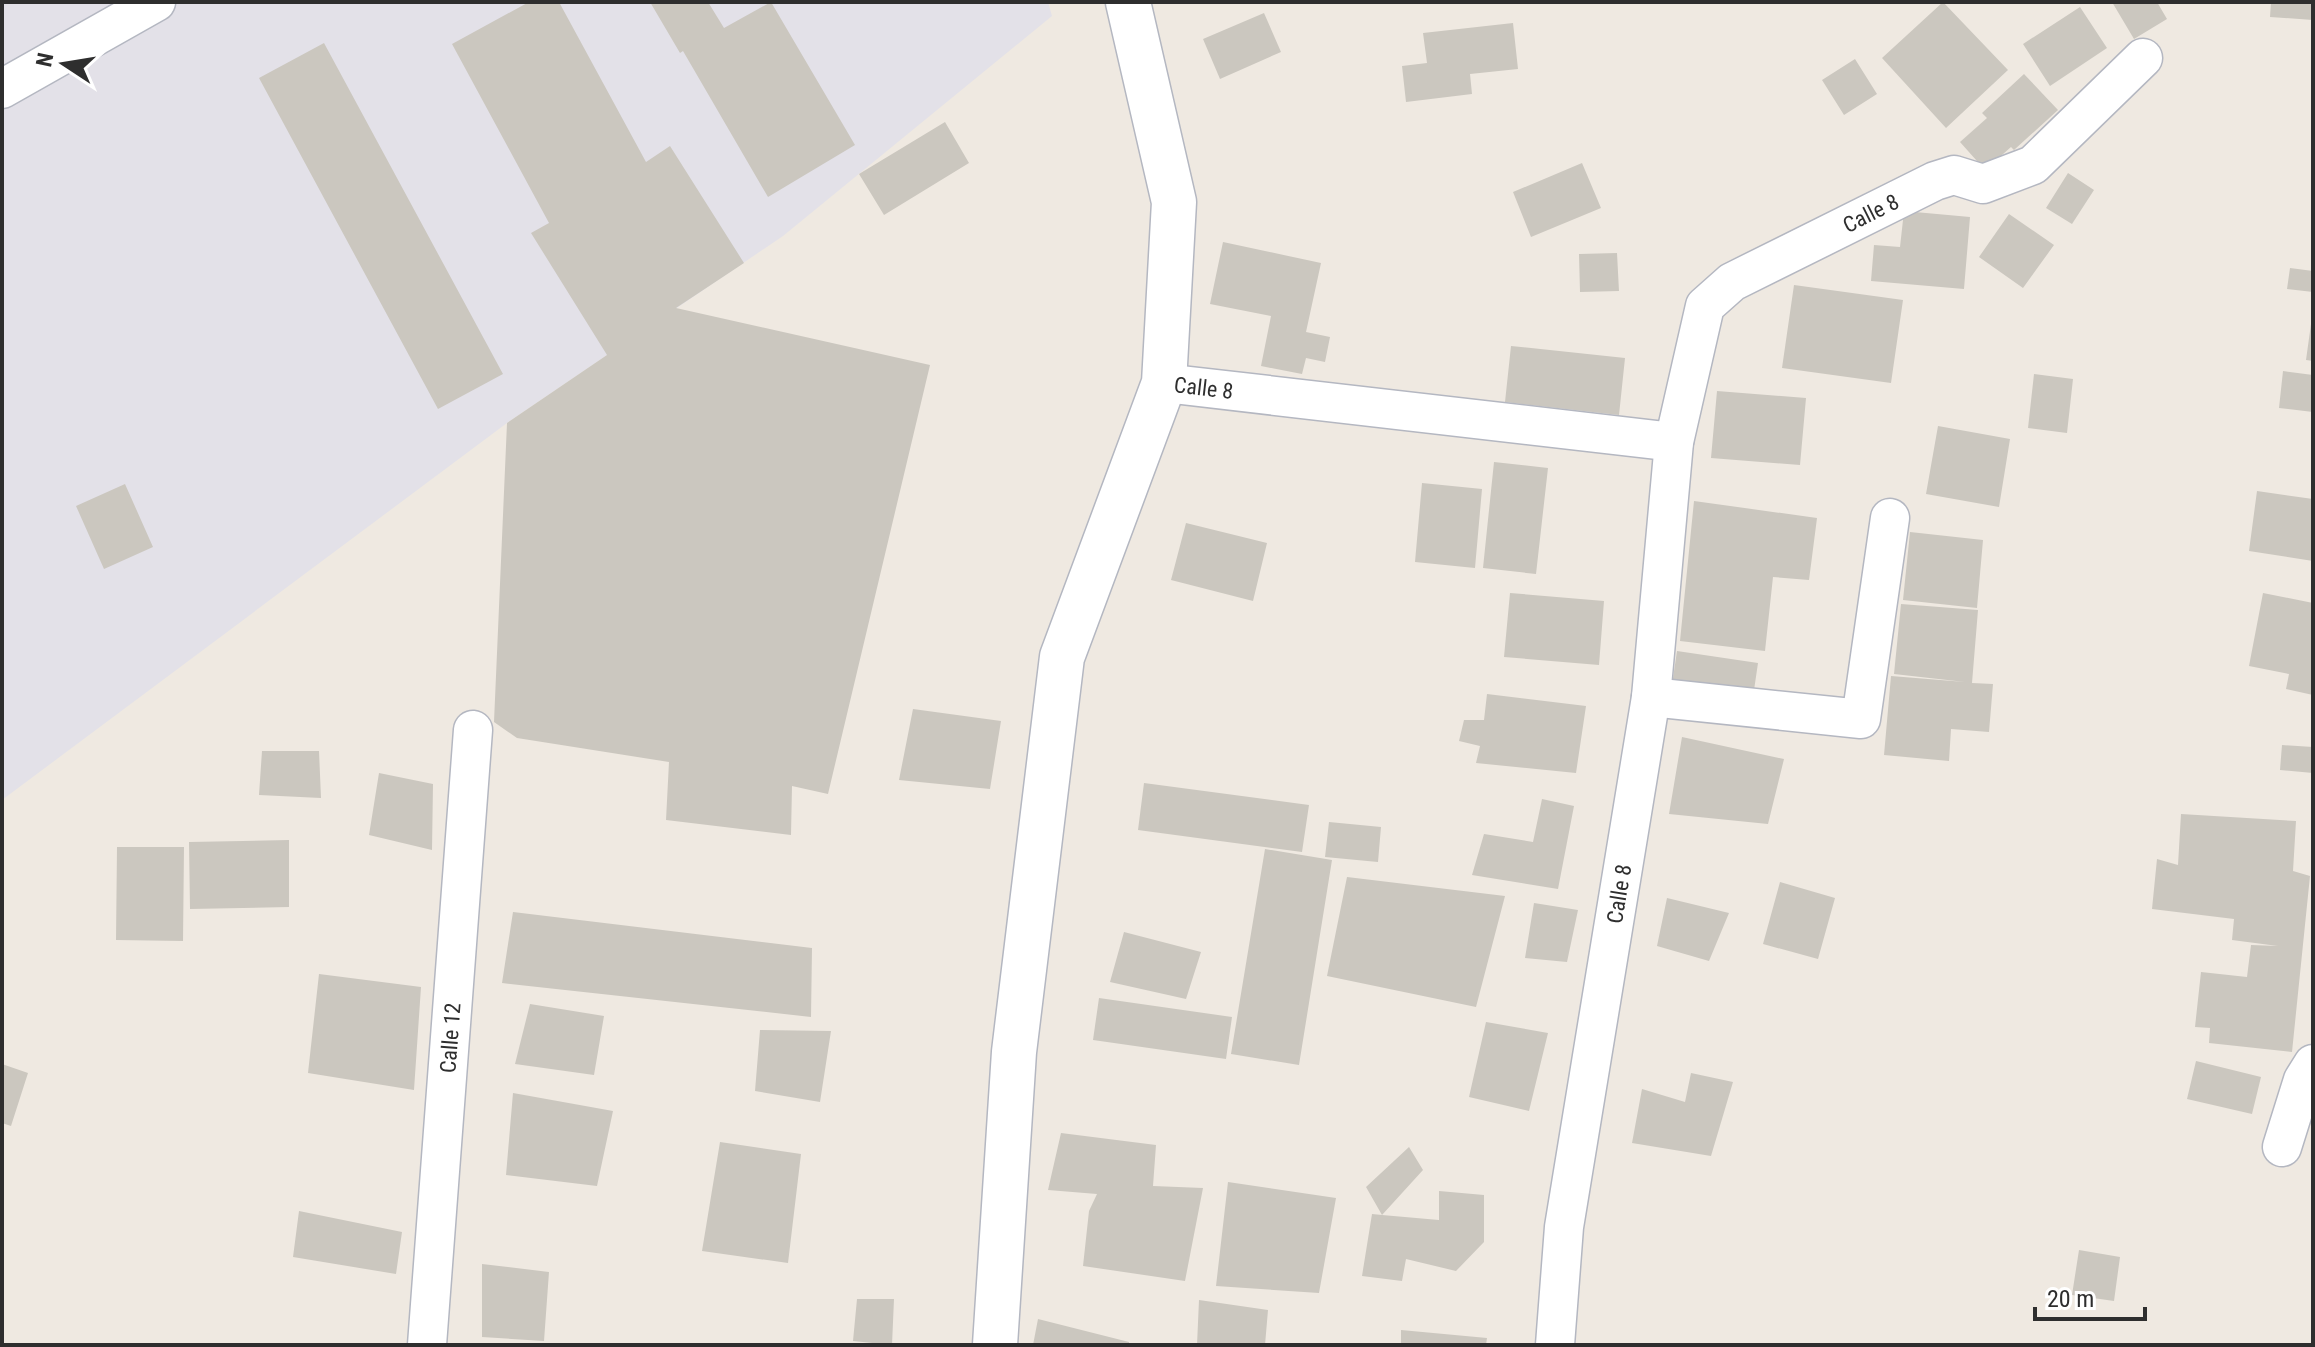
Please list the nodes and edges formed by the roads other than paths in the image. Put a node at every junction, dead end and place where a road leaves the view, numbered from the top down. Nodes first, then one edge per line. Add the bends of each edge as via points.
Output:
1 (156, 2) edge
2 (1128, 2) edge
3 (2143, 58) dead end
4 (2, 89) edge
5 (1164, 383) junction
6 (1674, 442) junction
7 (1890, 518) dead end
8 (1651, 697) junction
9 (473, 730) dead end
10 (2313, 1064) edge
11 (2282, 1147) dead end
12 (427, 1345) edge
13 (995, 1345) edge
14 (1555, 1345) edge

1 - 4 street
2 - 5 street via 1174,202
3 - 6 street, Calle 8 via 2033,165 1983,184 1954,175 1935,181 1732,282 1705,306
5 - 6 street, Calle 8
5 - 13 street via 1062,657 1014,1052
6 - 8 street, Calle 8
7 - 8 street via 1861,719
8 - 14 street, Calle 8 via 1564,1227
9 - 12 street, Calle 12
10 - 11 street

